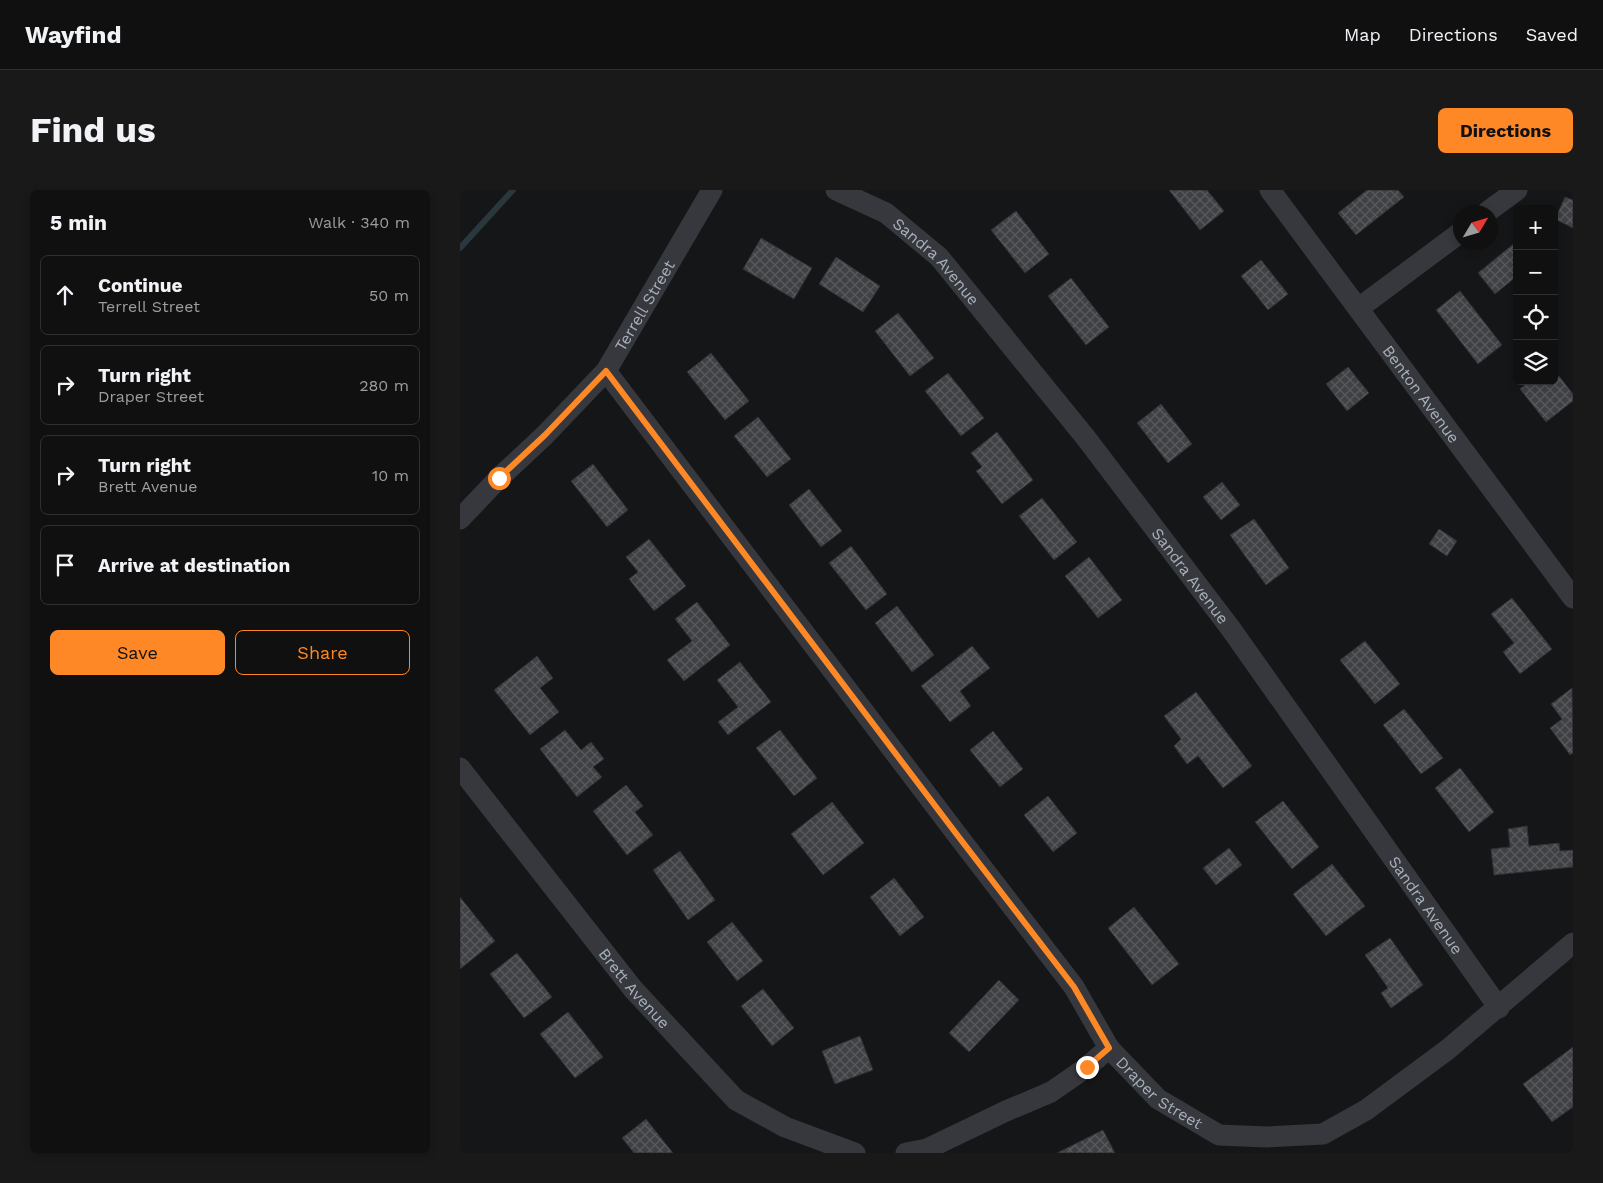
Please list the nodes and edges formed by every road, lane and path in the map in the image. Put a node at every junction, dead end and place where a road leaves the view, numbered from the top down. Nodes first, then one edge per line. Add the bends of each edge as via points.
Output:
1 (712, 190) edge
2 (836, 190) edge
3 (1270, 190) edge
4 (1517, 190) edge
5 (1497, 205) edge
6 (1453, 237) edge
7 (1359, 308) junction
8 (606, 371) junction
9 (460, 519) edge
10 (1573, 598) edge
11 (460, 768) edge
12 (1573, 943) edge
13 (1499, 1008) junction
14 (1109, 1048) junction
15 (855, 1153) edge
16 (906, 1153) edge

1 - 8 street, Terrell Street
2 - 13 street, Sandra Avenue via 886,213 939,257 1080,430 1231,629
3 - 7 street, Benton Avenue
4 - 5 street
6 - 7 street
7 - 10 street, Benton Avenue
8 - 9 street, Terrell Street
8 - 14 street, Draper Street via 1074,987
11 - 15 street, Brett Avenue via 633,989 736,1100 785,1127
12 - 13 street, Draper Street
13 - 14 street, Draper Street via 1366,1110 1323,1134 1219,1136 1158,1099
14 - 16 street via 1051,1092 927,1149

